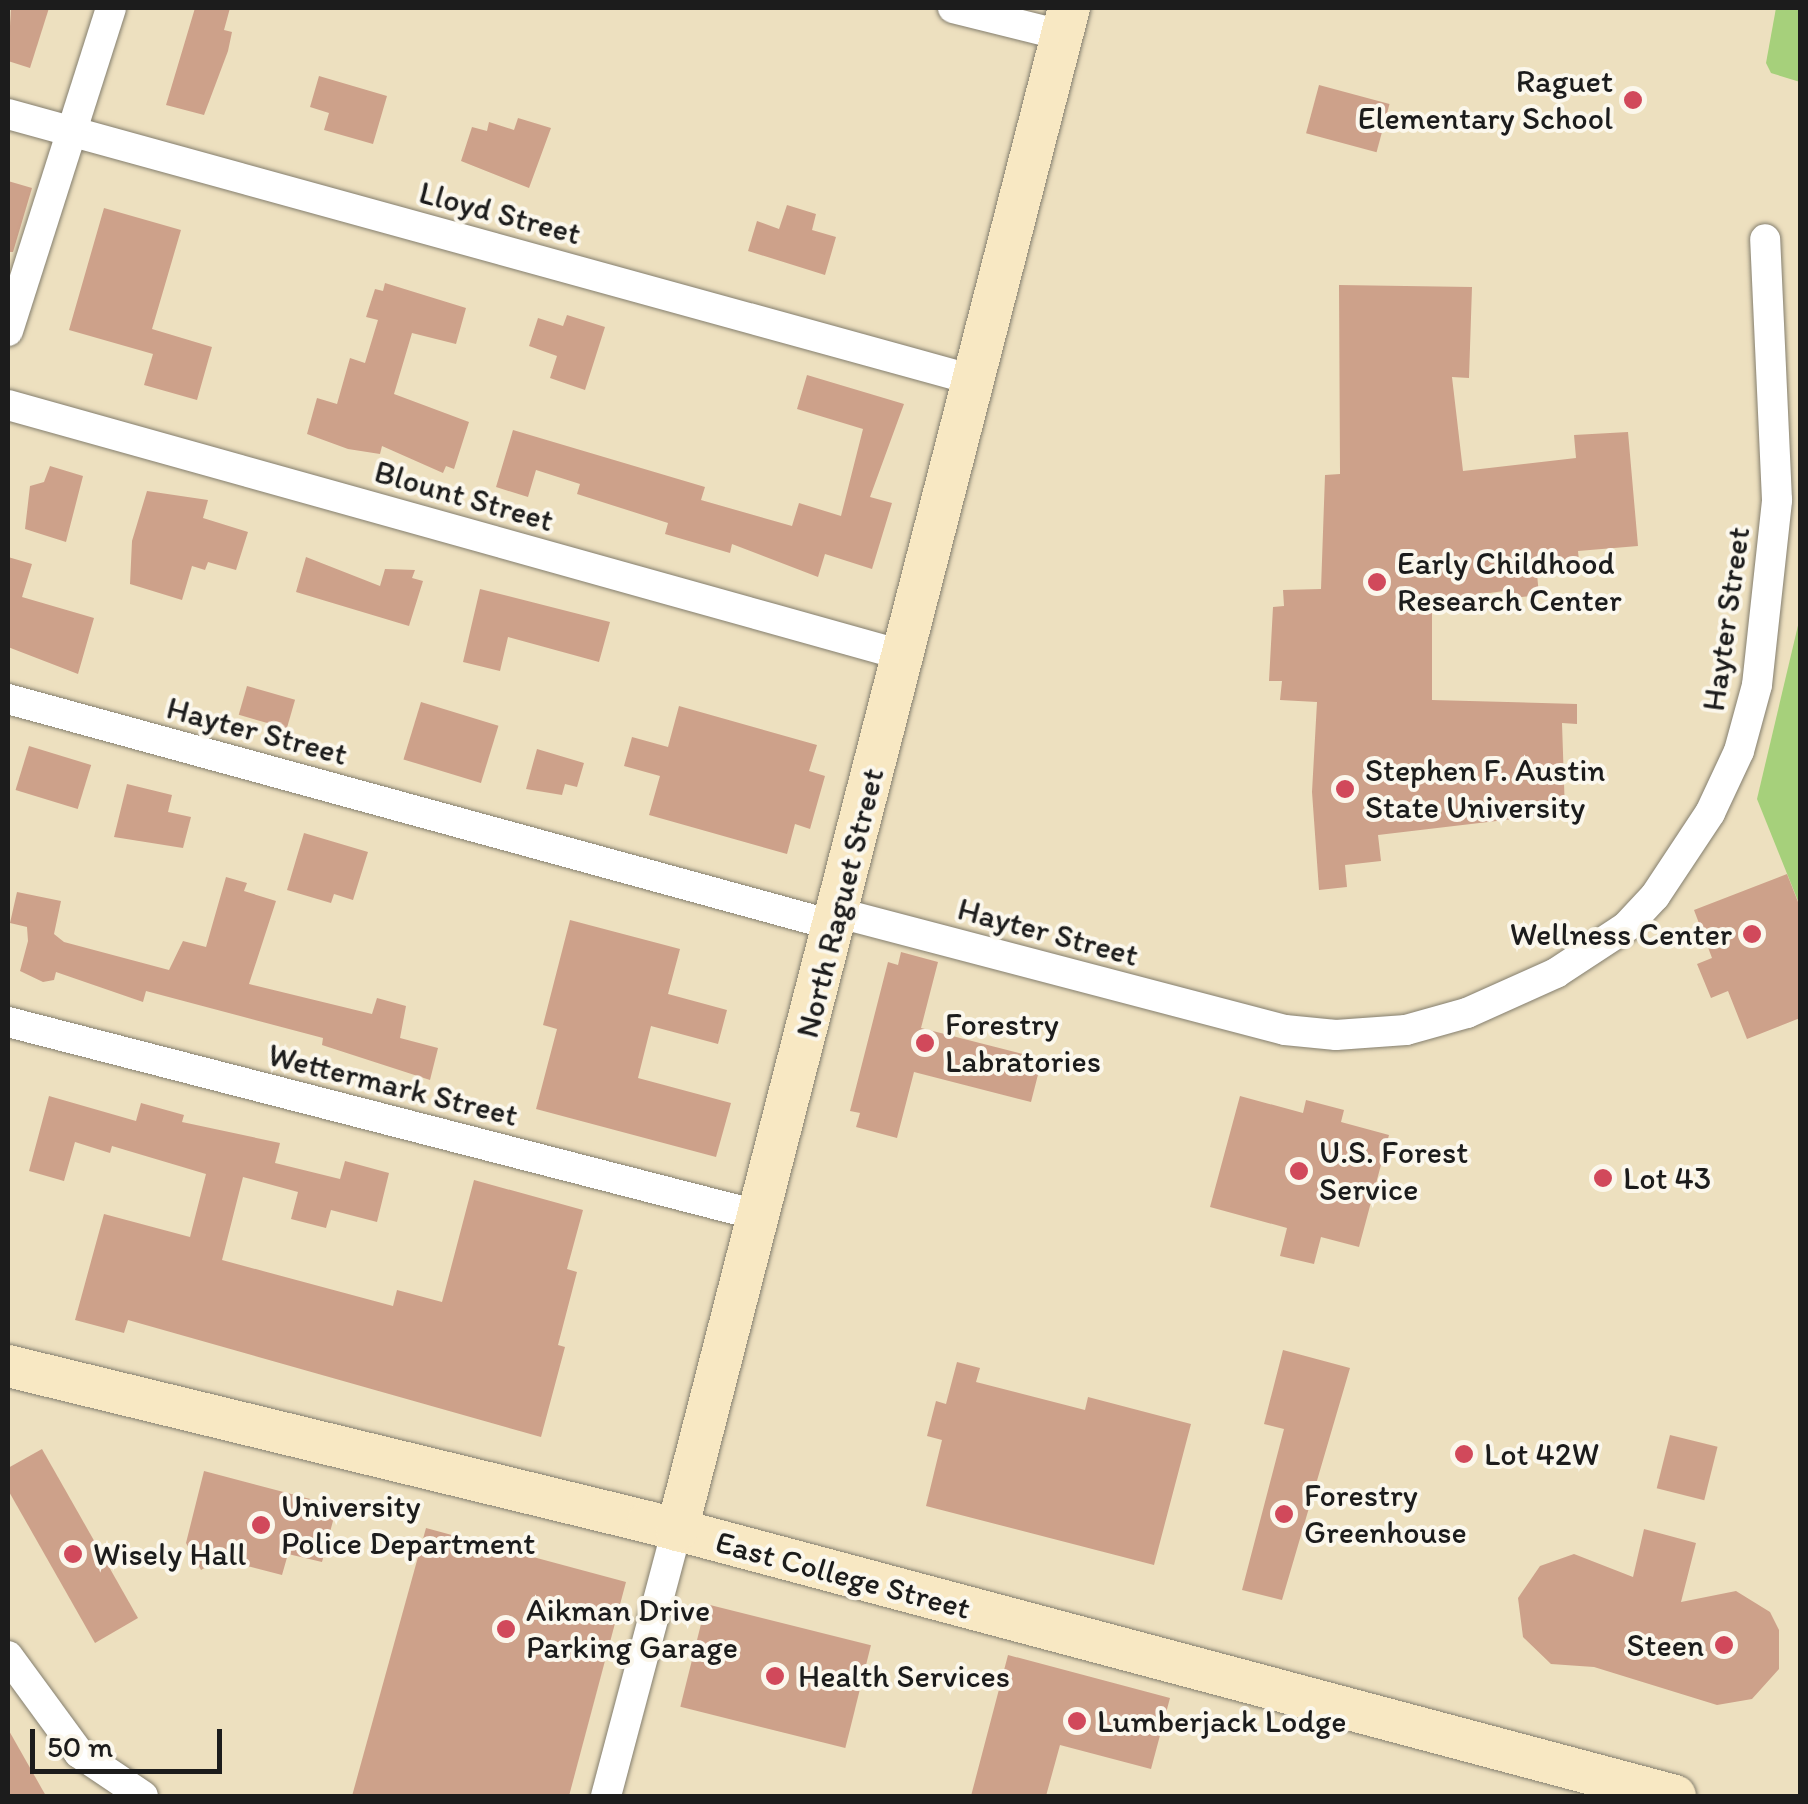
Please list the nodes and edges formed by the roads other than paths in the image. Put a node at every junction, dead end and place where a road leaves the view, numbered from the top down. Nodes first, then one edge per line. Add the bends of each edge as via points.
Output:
1 (112, 8) edge
2 (953, 8) edge
3 (1065, 22) edge
4 (8, 114) edge
5 (68, 131) junction
6 (1764, 239) dead end
7 (8, 331) edge
8 (974, 380) junction
9 (8, 405) edge
10 (902, 654) junction
11 (8, 699) edge
12 (837, 919) junction
13 (8, 1022) edge
14 (761, 1216) junction
15 (8, 1366) edge
16 (677, 1530) junction
17 (8, 1656) edge
18 (143, 1796) edge
19 (606, 1796) edge
20 (1675, 1796) edge

1 - 5 street
2 - 3 street
3 - 8 street, North Raguet Street
4 - 5 street, Lloyd Street
5 - 7 street
5 - 8 street, Lloyd Street
6 - 12 street, Hayter Street via 1777,500 1757,686 1739,751 1710,813 1655,896 1626,926 1573,964 1467,1013 1406,1030 1336,1036 1268,1026
8 - 10 street, North Raguet Street
9 - 10 street, Blount Street
10 - 12 street, North Raguet Street
11 - 12 street, Hayter Street
12 - 14 street, North Raguet Street
13 - 14 street, Wettermark Street
14 - 16 street, North Raguet Street
15 - 16 street, East College Street
16 - 19 street, North Raguet Street
16 - 20 street, East College Street
17 - 18 street via 79,1753

